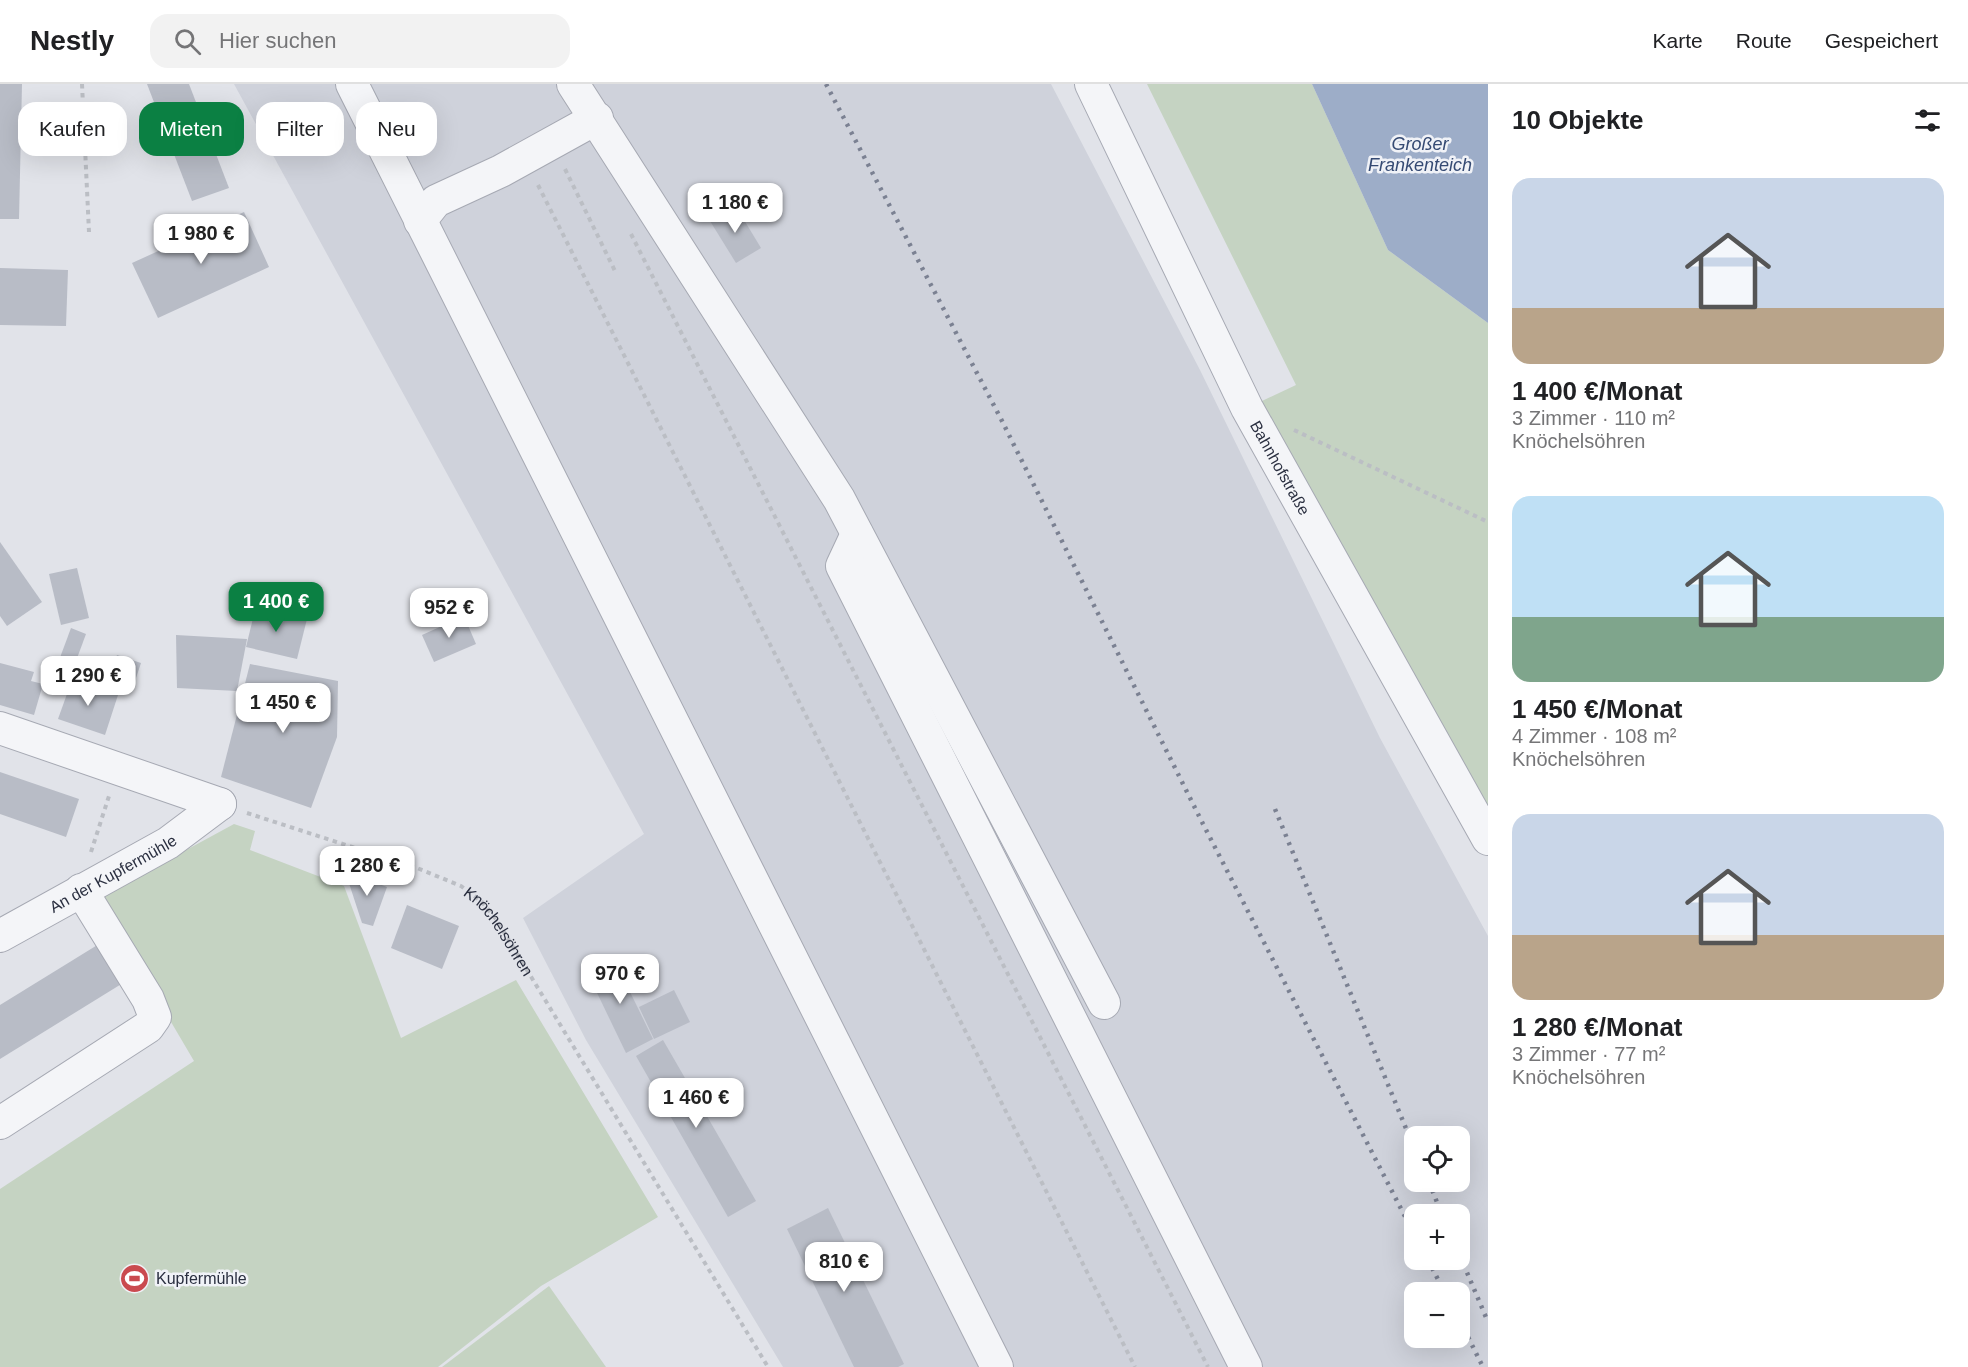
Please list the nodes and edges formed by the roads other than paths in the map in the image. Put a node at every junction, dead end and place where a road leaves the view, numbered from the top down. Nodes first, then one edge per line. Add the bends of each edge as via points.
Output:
1 (352, 84) edge
2 (573, 84) edge
3 (1091, 84) edge
4 (597, 118) junction
5 (420, 221) junction
6 (857, 534) junction
7 (0, 728) edge
8 (1488, 839) edge
9 (81, 890) junction
10 (0, 936) edge
11 (1104, 1003) dead end
12 (0, 1123) edge
13 (997, 1367) edge
14 (1246, 1367) edge

1 - 5 street
2 - 4 street
3 - 8 street, Bahnhofstraße via 1247,408
4 - 5 street via 436,201
4 - 6 street via 839,499
5 - 13 street
6 - 11 street
6 - 14 street via 842,566
7 - 9 street, An der Kupfermühle via 220,804 168,843
9 - 10 street, An der Kupfermühle
9 - 12 street via 148,999 155,1017 148,1027

